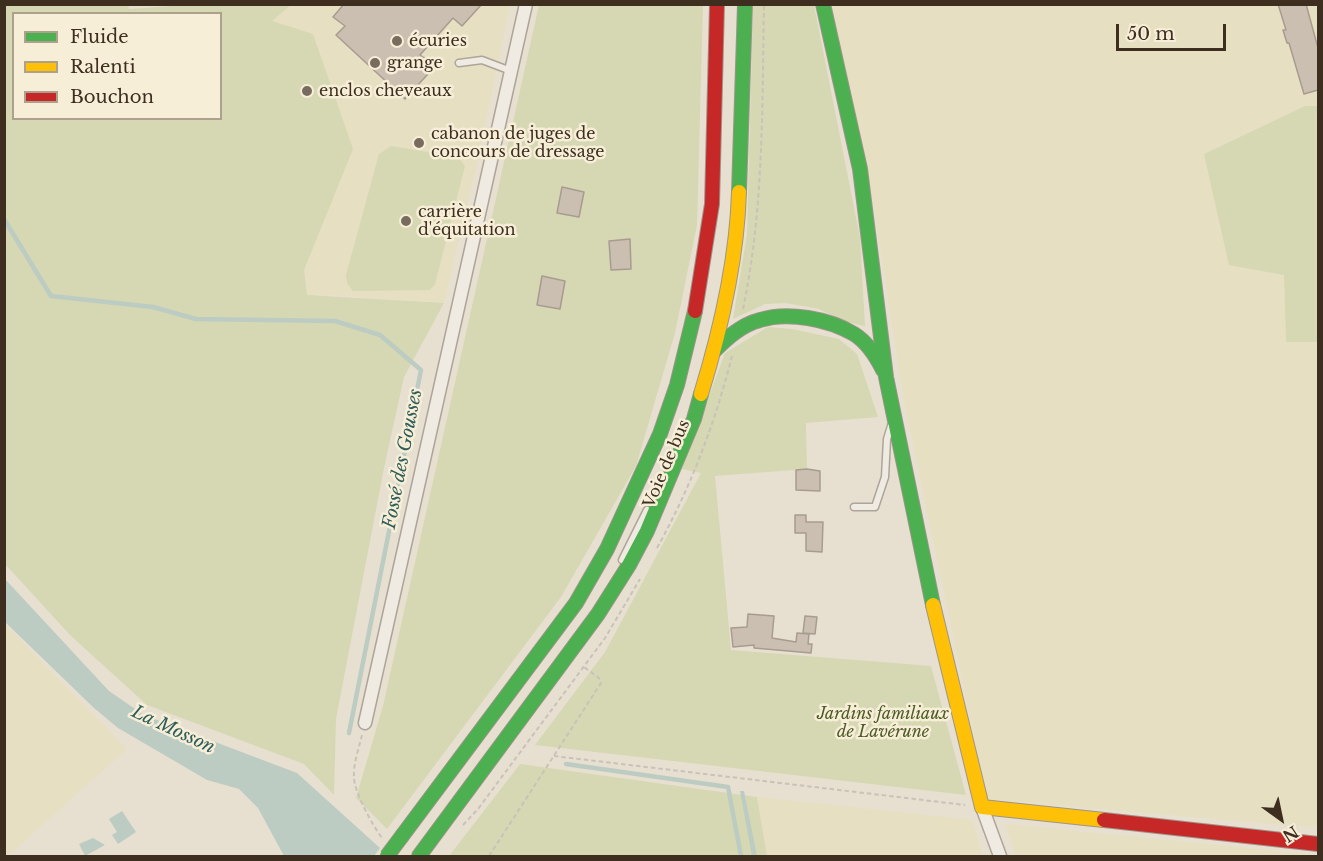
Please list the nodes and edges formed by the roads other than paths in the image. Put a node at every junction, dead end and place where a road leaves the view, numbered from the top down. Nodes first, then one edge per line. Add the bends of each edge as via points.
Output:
1 (526, 4) edge
2 (717, 4) edge
3 (738, 4) edge
4 (745, 4) edge
5 (823, 4) edge
6 (459, 63) dead end
7 (511, 72) junction
8 (879, 320) junction
9 (867, 345) junction
10 (714, 352) junction
11 (886, 377) junction
12 (894, 414) junction
13 (854, 507) dead end
14 (364, 723) road end
15 (982, 807) junction
16 (1318, 844) edge
17 (387, 850) edge
18 (418, 853) edge
19 (1000, 856) edge

1 - 7 street
2 - 17 main road, bridge via 712,204 704,268 677,385 660,434 607,549 576,603 402,836
3 - 18 lane, Voie de bus via 736,133 728,248 705,360 679,439 608,585
4 - 10 main road via 739,202 732,266
5 - 8 main road via 860,169
6 - 7 lane via 482,60
7 - 14 street
8 - 9 main road
8 - 11 main road
9 - 10 main road via 853,334 823,322 791,317 762,319 745,326
9 - 11 main road
10 - 18 main road via 676,466 629,565 582,637
11 - 12 main road
12 - 13 lane via 887,439 885,477 875,507
12 - 15 main road via 933,607
15 - 16 main road
15 - 19 street

